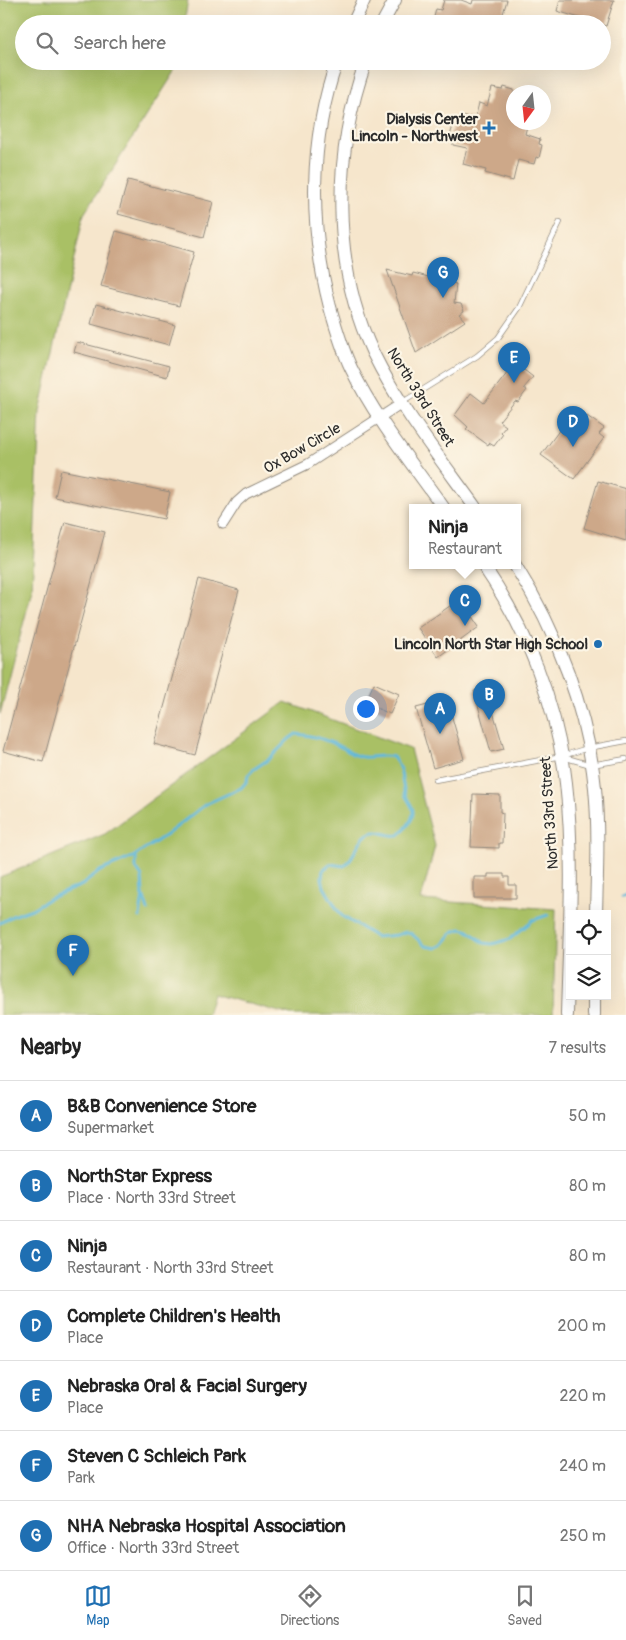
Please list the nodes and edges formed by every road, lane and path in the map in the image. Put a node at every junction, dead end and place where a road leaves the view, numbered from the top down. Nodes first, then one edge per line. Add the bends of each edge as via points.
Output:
1 (364, 0) edge
2 (395, 0) edge
3 (357, 15) edge
4 (387, 15) edge
5 (335, 70) edge
6 (363, 70) edge
7 (560, 222) dead end
8 (402, 403) junction
9 (380, 417) junction
10 (441, 504) edge
11 (473, 504) edge
12 (223, 524) dead end
13 (486, 569) edge
14 (516, 569) edge
15 (626, 741) edge
16 (588, 748) junction
17 (562, 756) junction
18 (626, 759) edge
19 (591, 765) junction
20 (435, 780) dead end
21 (596, 910) edge
22 (594, 1000) edge
23 (567, 1015) edge
24 (594, 1015) edge

1 - 3 main road
2 - 4 main road
5 - 9 main road via 324,108 317,151 316,232 326,290 341,344
6 - 8 main road, North 33rd Street via 356,87 342,161 341,220 350,278 364,329 373,352
7 - 8 lane via 519,308 498,338 477,356
8 - 9 street, Ox Bow Circle
8 - 11 main road, North 33rd Street
9 - 10 main road
9 - 12 street, Ox Bow Circle via 308,464 246,494
13 - 17 main road, North 33rd Street via 507,602 533,656
14 - 16 main road via 542,612 562,656
15 - 16 lane
16 - 17 lane
16 - 19 main road
17 - 19 lane
17 - 20 lane
17 - 23 main road, North 33rd Street via 570,844
18 - 19 lane
19 - 21 main road via 596,814
22 - 24 main road

